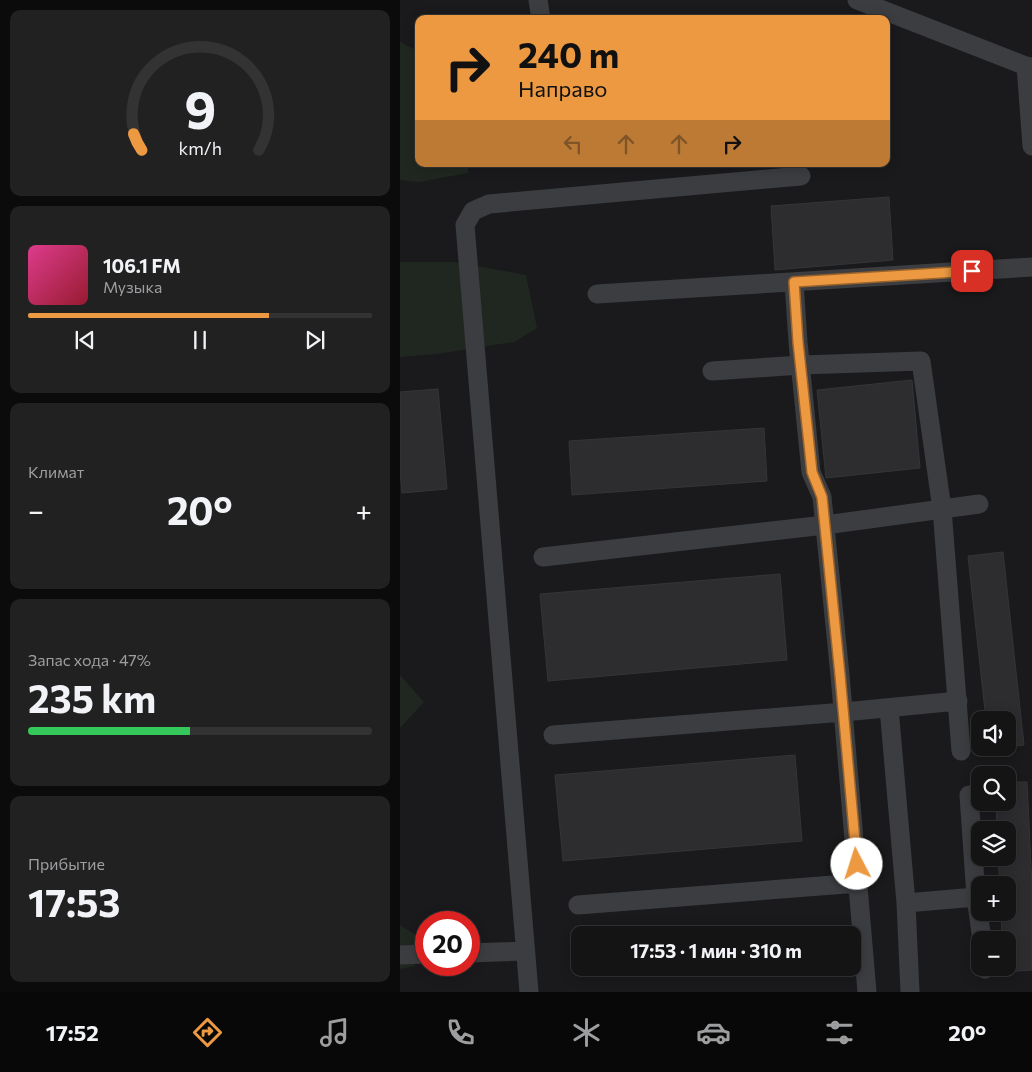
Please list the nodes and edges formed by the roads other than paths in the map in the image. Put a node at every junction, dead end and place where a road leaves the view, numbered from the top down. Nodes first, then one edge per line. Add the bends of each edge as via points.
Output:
1 (538, 0) edge
2 (857, 0) edge
3 (540, 15) edge
4 (1029, 66) edge
5 (1032, 146) edge
6 (801, 176) dead end
7 (1032, 268) edge
8 (794, 282) junction
9 (597, 294) dead end
10 (801, 365) junction
11 (712, 371) dead end
12 (979, 504) dead end
13 (942, 509) junction
14 (825, 525) junction
15 (543, 557) dead end
16 (958, 701) junction
17 (889, 708) junction
18 (844, 712) junction
19 (554, 735) dead end
20 (961, 751) dead end
21 (969, 795) dead end
22 (975, 876) edge
23 (859, 883) junction
24 (971, 897) edge
25 (906, 902) junction
26 (578, 905) dead end
27 (525, 951) junction
28 (480, 953) edge
29 (415, 954) edge
30 (400, 955) edge
31 (529, 992) edge
32 (867, 992) edge
33 (910, 992) edge

1 - 3 lane
2 - 4 lane
4 - 5 lane
6 - 27 lane via 489,204 474,211 465,225
7 - 8 lane
8 - 9 lane
8 - 10 lane
10 - 11 lane
10 - 13 lane via 921,361
10 - 14 lane via 812,472 822,497
12 - 13 lane
13 - 14 lane
13 - 16 lane
14 - 15 lane
14 - 18 lane
16 - 17 lane
16 - 20 lane
17 - 18 lane
17 - 25 lane
18 - 19 lane
18 - 23 lane
21 - 22 lane
23 - 26 lane
23 - 32 lane
24 - 25 lane
25 - 33 lane
27 - 28 lane
27 - 31 lane
29 - 30 lane

